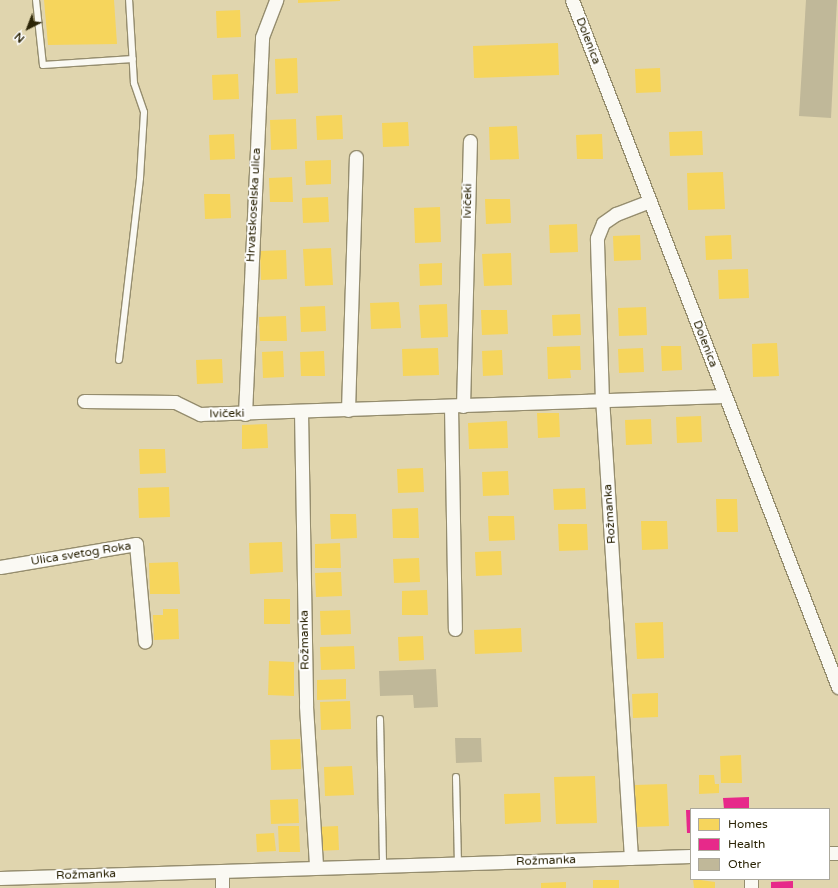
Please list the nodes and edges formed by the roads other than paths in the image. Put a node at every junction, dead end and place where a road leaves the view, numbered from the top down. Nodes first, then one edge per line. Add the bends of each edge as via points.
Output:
1 (36, 0) edge
2 (129, 0) edge
3 (276, 0) edge
4 (572, 0) edge
5 (132, 59) junction
6 (470, 141) dead end
7 (356, 157) dead end
8 (650, 201) junction
9 (119, 360) dead end
10 (725, 396) junction
11 (602, 400) junction
12 (84, 401) dead end
13 (457, 406) junction
14 (348, 410) junction
15 (301, 412) junction
16 (245, 414) junction
17 (0, 567) edge
18 (455, 629) dead end
19 (145, 642) dead end
20 (838, 687) edge
21 (380, 720) dead end
22 (456, 777) dead end
23 (690, 856) edge
24 (632, 858) junction
25 (458, 863) junction
26 (383, 866) junction
27 (316, 868) junction
28 (222, 872) junction
29 (0, 878) edge
30 (222, 888) edge

1 - 5 lane via 43,65
2 - 5 lane
3 - 16 street, Hrvatskoselska ulica via 262,37
4 - 8 street, Dolenica
5 - 9 lane via 134,83 144,112 140,178
6 - 13 street, Ivičeki
7 - 14 street
8 - 10 street, Dolenica
8 - 11 street, Rožmanka via 616,214 603,223 597,238
10 - 11 street, Ivičeki
10 - 20 street, Dolenica
11 - 13 street, Ivičeki
11 - 24 street, Rožmanka
12 - 16 street, Ivičeki via 175,402 200,414
13 - 14 street, Ivičeki
13 - 18 street, Ivičeki
14 - 15 street, Ivičeki
15 - 16 street, Ivičeki
15 - 27 street, Rožmanka via 306,706
17 - 19 street, Ulica svetog Roka via 136,544
21 - 26 lane
22 - 25 lane
23 - 24 street, Rožmanka
24 - 25 street, Rožmanka
25 - 26 street, Rožmanka
26 - 27 street, Rožmanka
27 - 28 street, Rožmanka
28 - 29 street, Rožmanka
28 - 30 street

